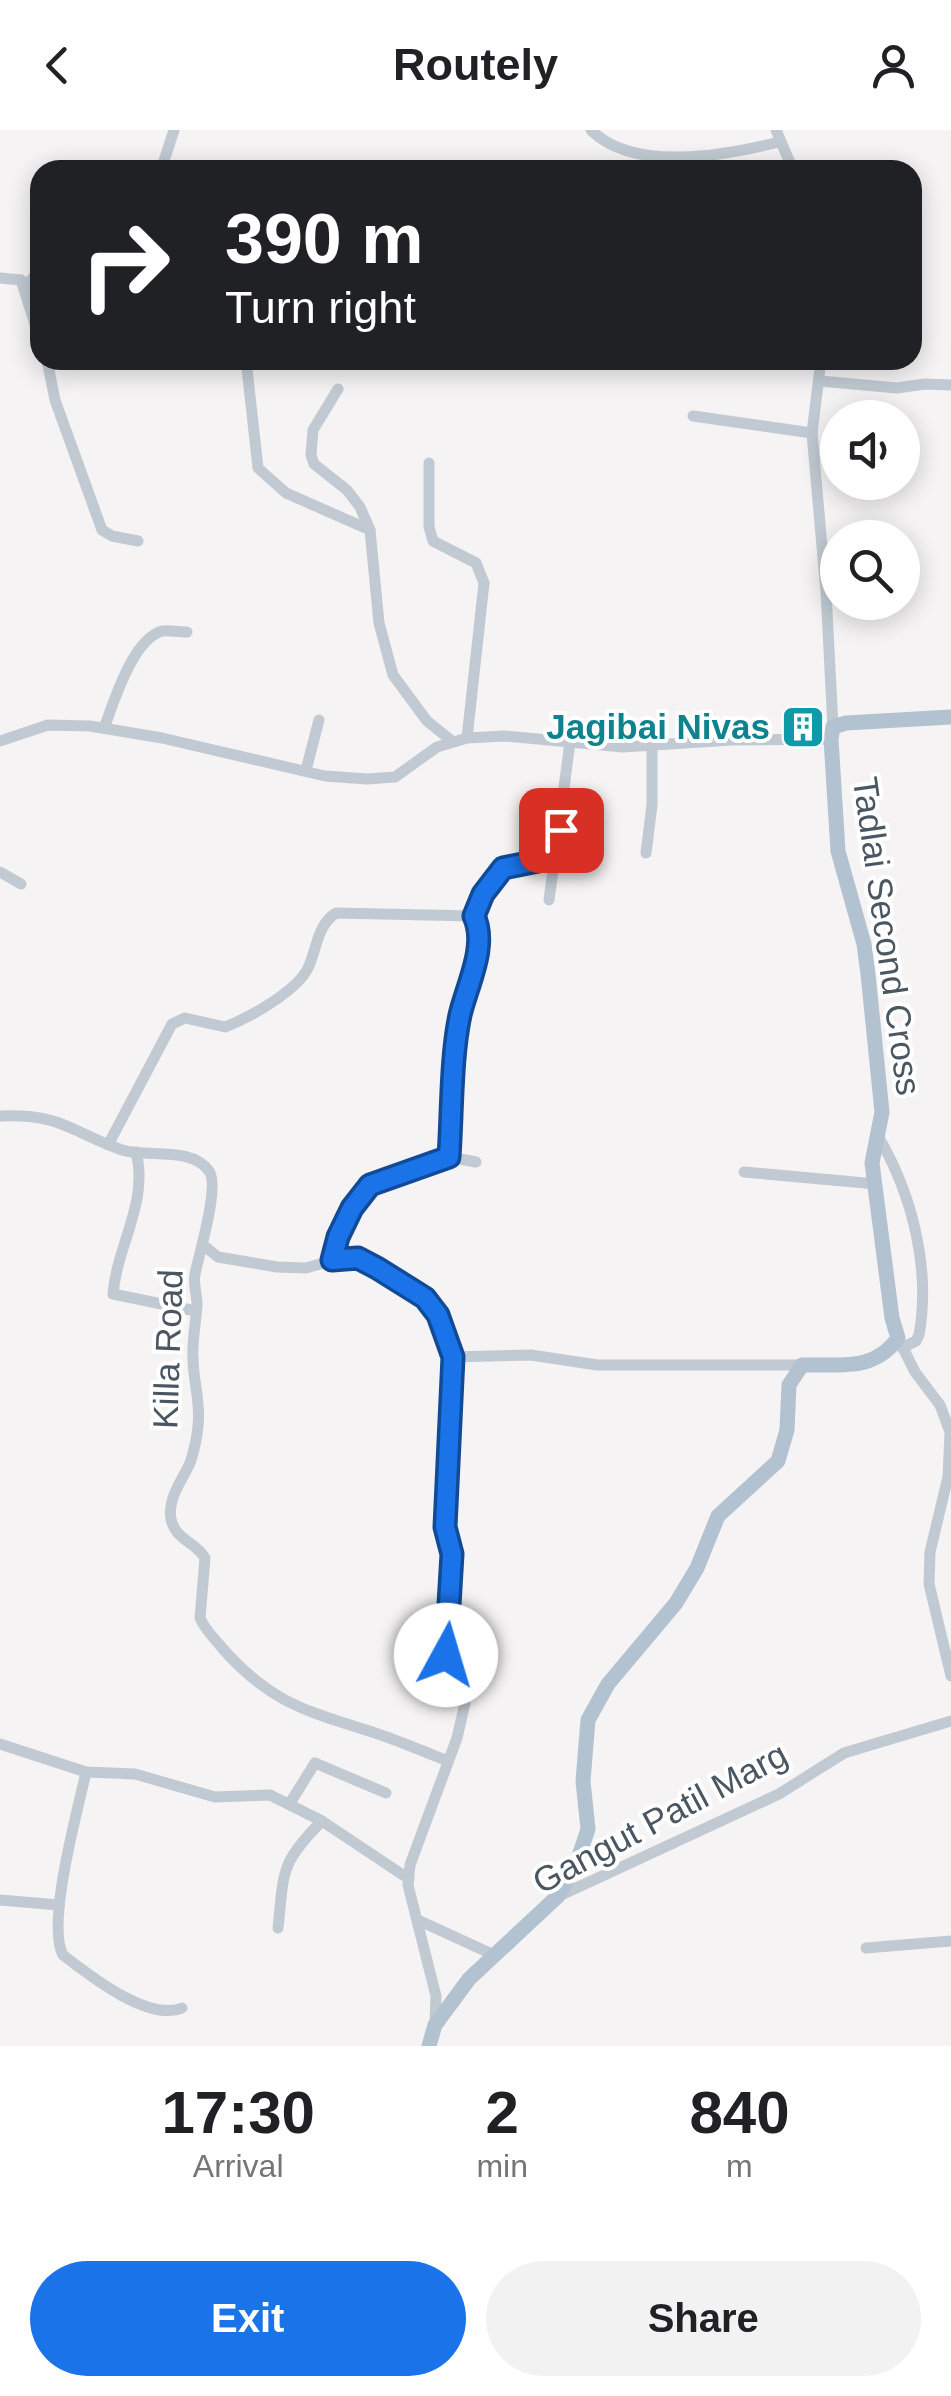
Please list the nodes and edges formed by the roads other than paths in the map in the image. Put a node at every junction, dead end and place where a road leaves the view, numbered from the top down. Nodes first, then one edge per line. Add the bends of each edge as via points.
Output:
1 (174, 130) edge
2 (592, 130) edge
3 (777, 136) edge
4 (164, 160) edge
5 (788, 160) edge
6 (0, 278) edge
7 (30, 281) edge
8 (24, 288) junction
9 (30, 308) edge
10 (48, 370) edge
11 (247, 370) edge
12 (821, 370) edge
13 (820, 381) junction
14 (951, 385) edge
15 (338, 389) dead end
16 (693, 416) dead end
17 (812, 433) junction
18 (429, 462) dead end
19 (370, 530) junction
20 (138, 541) dead end
21 (187, 632) dead end
22 (951, 717) edge
23 (320, 720) dead end
24 (104, 728) junction
25 (832, 733) junction
26 (467, 738) junction
27 (0, 741) edge
28 (452, 741) junction
29 (570, 742) junction
30 (652, 746) junction
31 (306, 770) junction
32 (556, 848) junction
33 (646, 853) dead end
34 (0, 872) edge
35 (21, 884) dead end
36 (549, 900) dead end
37 (474, 916) junction
38 (0, 1116) edge
39 (878, 1136) junction
40 (108, 1145) junction
41 (136, 1152) junction
42 (449, 1157) junction
43 (476, 1162) dead end
44 (744, 1172) dead end
45 (876, 1184) junction
46 (204, 1245) junction
47 (332, 1260) junction
48 (196, 1311) junction
49 (900, 1343) junction
50 (453, 1357) junction
51 (802, 1365) junction
52 (951, 1676) edge
53 (951, 1721) edge
54 (0, 1744) edge
55 (448, 1761) junction
56 (86, 1772) junction
57 (386, 1793) dead end
58 (290, 1803) junction
59 (322, 1820) junction
60 (409, 1879) junction
61 (558, 1896) junction
62 (0, 1900) edge
63 (59, 1905) junction
64 (420, 1921) junction
65 (278, 1928) dead end
66 (951, 1941) edge
67 (866, 1948) dead end
68 (494, 1955) junction
69 (182, 2008) dead end
70 (436, 2026) junction
71 (429, 2046) edge

1 - 4 street
2 - 3 street via 622,150 652,156 732,153
3 - 5 street
6 - 8 street via 21,280
7 - 8 street
8 - 9 street
10 - 20 street via 102,530
11 - 19 street via 258,468 286,493
12 - 13 street, Tadlai Second Cross
13 - 14 street
13 - 17 street, Tadlai Second Cross
15 - 19 street via 313,430 310,456 360,506
16 - 17 street
17 - 25 street, Tadlai Second Cross
18 - 26 street via 433,541 476,563 484,582
19 - 28 street via 378,623 393,676 427,721
21 - 24 street via 162,631 144,643
22 - 25 main road via 846,723
23 - 31 street
24 - 27 street via 48,725
24 - 31 street
25 - 30 street
25 - 39 main road, Tadlai Second Cross via 838,851 868,974 882,1112
26 - 28 street
26 - 29 street
28 - 31 street via 395,777
29 - 30 street
29 - 32 street
30 - 33 street
32 - 36 street
32 - 37 street via 538,861 503,868
34 - 35 street
37 - 40 street via 329,917 307,971 290,989 225,1027 185,1018 172,1024
37 - 42 street via 474,970 460,1016
38 - 40 street via 55,1119
39 - 45 main road, Tadlai Second Cross
39 - 49 street via 898,1170 924,1288 919,1335
40 - 41 street
41 - 46 street via 199,1162 211,1173
41 - 48 street via 140,1191 114,1294
42 - 43 street
42 - 47 street via 370,1185 352,1208
44 - 45 street
45 - 49 main road, Tadlai Second Cross
46 - 47 street, Killa Road via 218,1257 277,1267
46 - 48 street, Killa Road via 194,1282
47 - 50 street, Killa Road via 358,1258 425,1298
48 - 55 street, Killa Road via 199,1424 171,1501 171,1519 205,1558 202,1626 278,1698
49 - 51 main road via 873,1362
49 - 52 street, Tadlai Second Cross via 950,1432 930,1584
50 - 51 street via 531,1356 596,1366
50 - 55 street, Killa Road via 446,1655 465,1703
51 - 61 main road via 789,1385 778,1462 718,1516 676,1603 608,1684 588,1720 582,1781 588,1829
53 - 61 street, Gangut Patil Marg via 844,1753 779,1794
54 - 56 street
55 - 60 street, Killa Road
56 - 58 street via 135,1774 215,1797 270,1794
56 - 63 street
57 - 58 street via 315,1763
58 - 59 street
59 - 60 street
59 - 65 street via 287,1862
60 - 64 street
61 - 68 main road, Gangut Patil Marg
62 - 63 street
63 - 69 street via 63,1955 120,1996
64 - 68 street
64 - 70 street
66 - 67 street
68 - 70 main road, Gangut Patil Marg
70 - 71 main road

